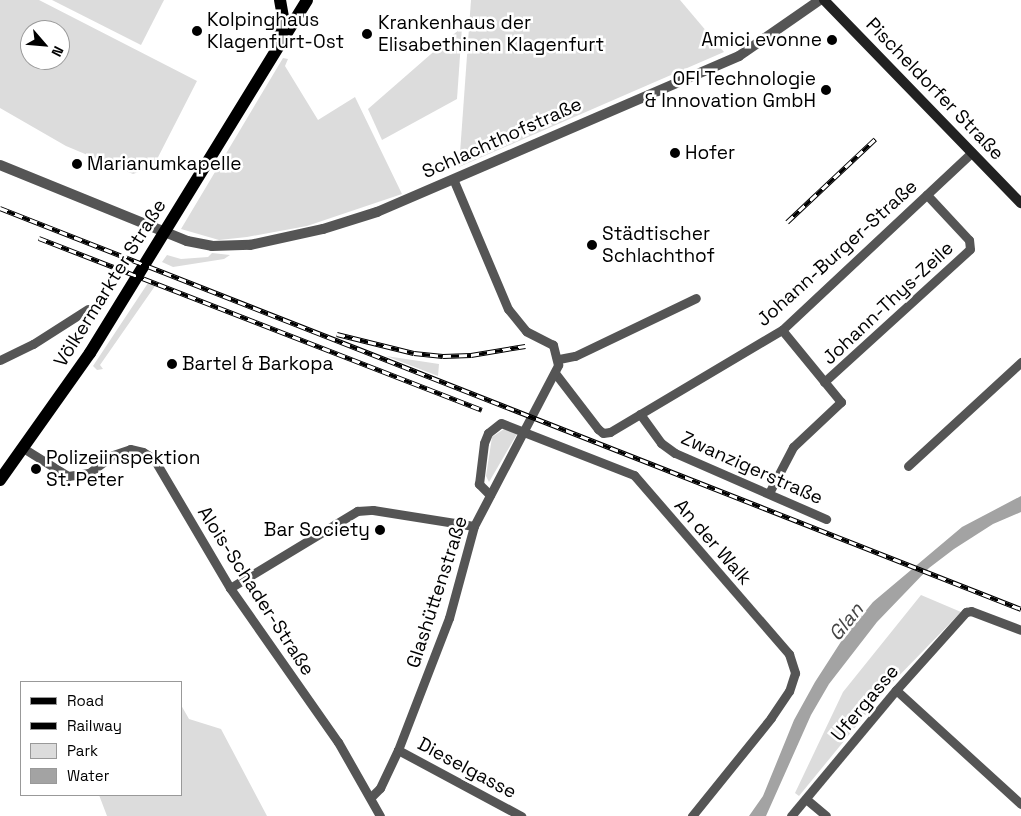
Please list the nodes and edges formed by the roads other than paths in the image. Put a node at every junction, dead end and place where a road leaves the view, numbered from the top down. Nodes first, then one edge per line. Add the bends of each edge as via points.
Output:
1 (280, 0) edge
2 (307, 0) edge
3 (822, 0) edge
4 (273, 53) junction
5 (972, 152) junction
6 (0, 165) edge
7 (453, 180) junction
8 (927, 195) junction
9 (1019, 197) edge
10 (696, 298) dead end
11 (88, 309) dead end
12 (782, 330) junction
13 (559, 359) junction
14 (0, 360) edge
15 (1021, 362) edge
16 (555, 373) junction
17 (824, 382) junction
18 (640, 414) junction
19 (23, 448) junction
20 (908, 466) dead end
21 (0, 480) edge
22 (769, 493) junction
23 (490, 495) junction
24 (826, 519) dead end
25 (474, 526) junction
26 (230, 588) junction
27 (1021, 630) edge
28 (896, 690) junction
29 (398, 750) junction
30 (371, 797) junction
31 (806, 799) junction
32 (1021, 804) edge
33 (380, 816) edge
34 (521, 816) edge
35 (692, 816) edge
36 (791, 816) edge
37 (826, 816) edge

1 - 4 main road via 283,17
2 - 4 main road, Völkermarkter Straße
3 - 5 main road, Pischeldorfer Straße
3 - 7 street, Schlachthofstraße via 739,56
4 - 19 main road, Völkermarkter Straße via 95,345
5 - 8 street, Johann-Burger-Straße
5 - 9 main road, Pischeldorfer Straße
6 - 7 street, Schlachthofstraße via 178,237 212,246 250,245 350,222
7 - 13 street via 508,309 526,331 553,345
8 - 12 street, Johann-Burger-Straße
8 - 17 street, Johann-Thys-Zeile via 969,240 970,249
10 - 13 street via 575,356
11 - 14 street via 33,344
12 - 17 street, Johann-Thys-Zeile
12 - 18 street, Johann-Burger-Straße
13 - 16 street
15 - 20 street
16 - 18 street via 603,433
16 - 23 street, Glashüttenstraße
17 - 22 street via 841,402 793,447
18 - 22 street, Zwanzigerstraße via 661,443 675,453
19 - 21 main road, Völkermarkter Straße
19 - 26 street, Alois-Schader-Straße via 60,472 77,477 113,455 130,449 154,459
22 - 24 street, Zwanzigerstraße
23 - 25 street, Glashüttenstraße
23 - 35 street, An der Walk via 479,484 488,433 501,423 634,475 789,654 795,673 789,691
25 - 26 street via 373,510 357,511
25 - 29 street, Glashüttenstraße via 449,618
26 - 30 street, Alois-Schader-Straße via 338,742
27 - 28 street, Ufergasse via 972,610 966,612
28 - 31 street, Ufergasse
28 - 32 street
29 - 30 street, Glashüttenstraße via 380,788
29 - 34 street, Dieselgasse
30 - 33 street, Alois-Schader-Straße
31 - 36 street, Ufergasse
31 - 37 street

